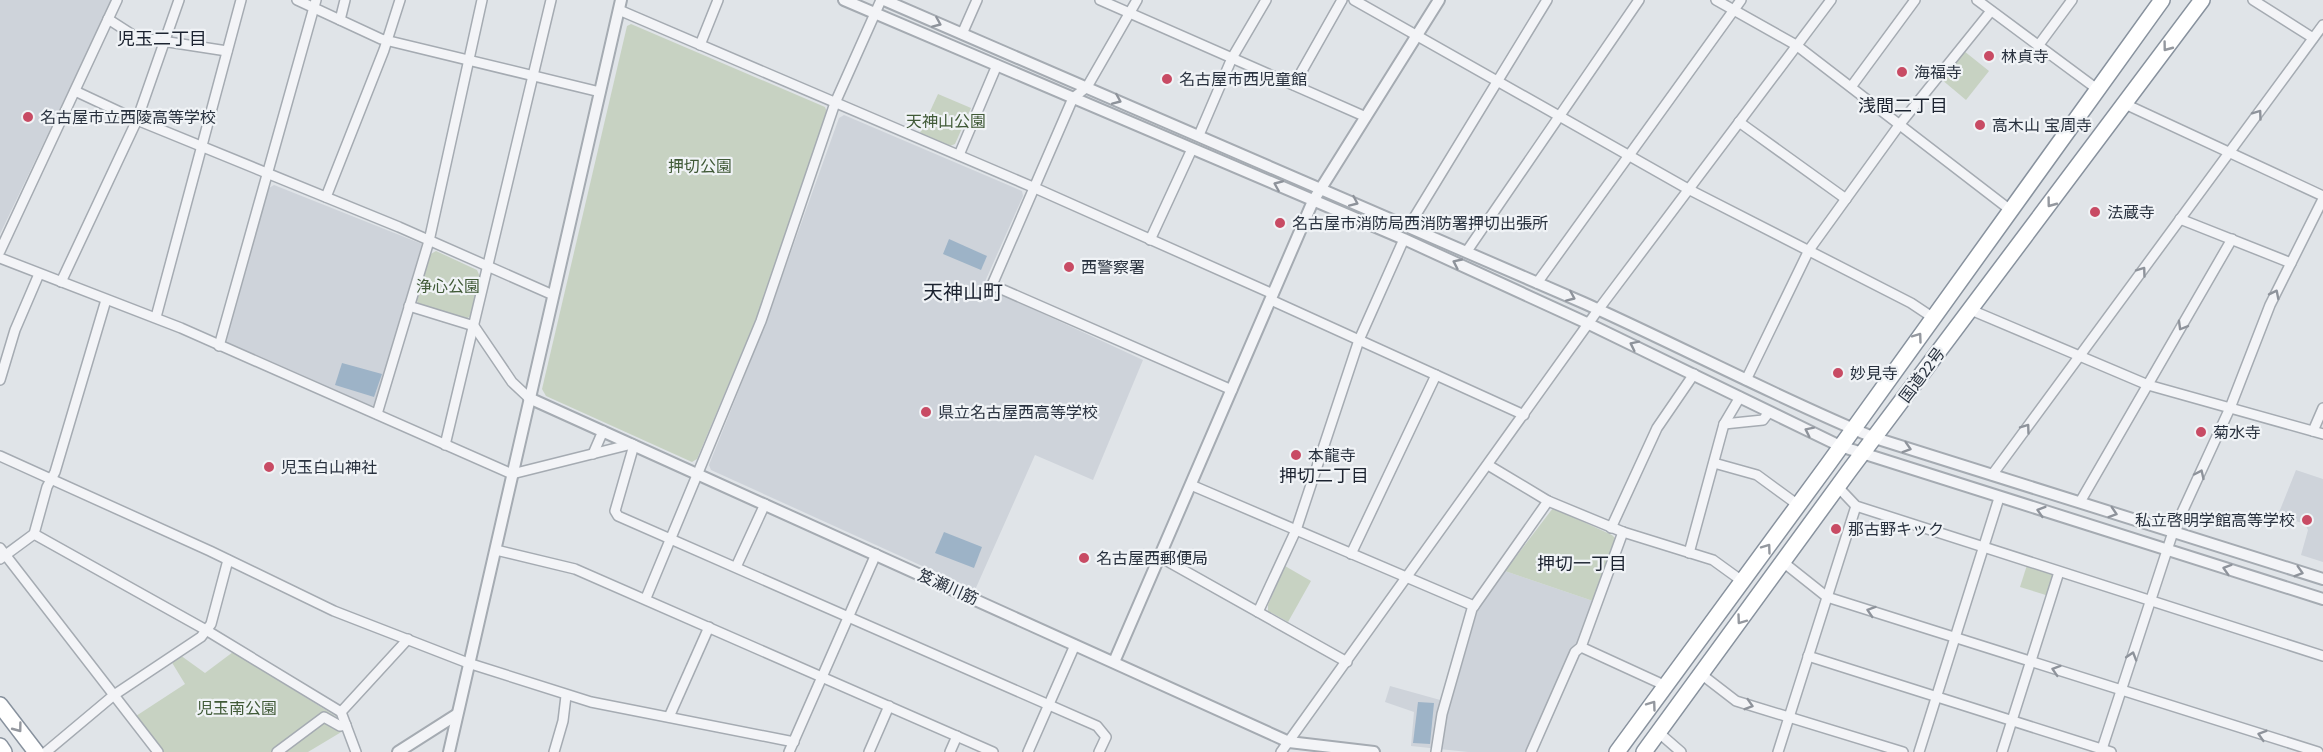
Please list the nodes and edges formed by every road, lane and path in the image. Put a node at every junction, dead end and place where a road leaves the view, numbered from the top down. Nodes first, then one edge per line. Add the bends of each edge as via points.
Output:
1 (117, 0) edge
2 (179, 0) edge
3 (241, 0) edge
4 (297, 0) edge
5 (345, 0) edge
6 (400, 0) edge
7 (482, 0) edge
8 (551, 0) edge
9 (718, 0) edge
10 (844, 0) edge
11 (882, 0) edge
12 (977, 0) edge
13 (1100, 0) edge
14 (1137, 0) edge
15 (1266, 0) edge
16 (1342, 0) edge
17 (1354, 0) edge
18 (1438, 0) edge
19 (1547, 0) edge
20 (1639, 0) edge
21 (1716, 0) edge
22 (1741, 0) edge
23 (1831, 0) edge
24 (1915, 0) edge
25 (1977, 0) edge
26 (2072, 0) edge
27 (2162, 0) edge
28 (2202, 0) edge
29 (2253, 0) edge
30 (315, 4) edge
31 (620, 5) edge
32 (1734, 10) junction
33 (1991, 11) junction
34 (874, 13) junction
35 (1129, 13) junction
36 (108, 19) junction
37 (340, 20) junction
38 (2323, 25) edge
39 (962, 34) junction
40 (1416, 36) junction
41 (2313, 38) junction
42 (388, 40) junction
43 (165, 41) junction
44 (700, 45) junction
45 (1796, 45) junction
46 (2038, 46) junction
47 (227, 51) junction
48 (1232, 58) junction
49 (467, 61) junction
50 (997, 65) junction
51 (533, 75) junction
52 (1497, 81) junction
53 (1294, 85) junction
54 (1087, 87) junction
55 (1851, 87) junction
56 (2097, 88) junction
57 (75, 91) junction
58 (600, 92) junction
59 (1073, 98) junction
60 (835, 103) junction
61 (2125, 104) junction
62 (1366, 117) junction
63 (1559, 117) junction
64 (137, 120) junction
65 (1739, 122) junction
66 (1900, 124) junction
67 (1199, 135) junction
68 (202, 146) junction
69 (1192, 149) junction
70 (2228, 154) junction
71 (959, 155) junction
72 (1628, 156) junction
73 (268, 173) junction
74 (1035, 188) junction
75 (1322, 188) junction
76 (1688, 189) junction
77 (326, 197) junction
78 (2323, 198) edge
79 (1846, 199) junction
80 (1313, 201) junction
81 (2009, 209) junction
82 (2181, 219) junction
83 (1409, 226) junction
84 (1404, 239) junction
85 (2232, 239) junction
86 (1150, 240) junction
87 (429, 241) junction
88 (1809, 250) junction
89 (0, 251) edge
90 (1467, 251) junction
91 (0, 258) edge
92 (2291, 263) junction
93 (488, 267) junction
94 (39, 274) junction
95 (61, 282) junction
96 (1537, 283) junction
97 (553, 294) junction
98 (1272, 297) junction
99 (106, 300) junction
100 (409, 306) junction
101 (1598, 310) junction
102 (1971, 310) junction
103 (156, 317) junction
104 (1932, 317) junction
105 (1589, 324) junction
106 (474, 326) junction
107 (1359, 340) junction
108 (219, 346) junction
109 (2079, 356) junction
110 (1694, 374) junction
111 (1436, 375) junction
112 (0, 380) edge
113 (1746, 380) junction
114 (2148, 385) junction
115 (1232, 390) junction
116 (1740, 397) junction
117 (529, 398) junction
118 (2230, 408) junction
119 (2323, 408) edge
120 (1769, 412) junction
121 (377, 414) junction
122 (1524, 415) junction
123 (1724, 424) junction
124 (1852, 429) junction
125 (603, 431) junction
126 (2313, 431) junction
127 (2323, 434) edge
128 (1875, 438) junction
129 (445, 445) junction
130 (633, 445) junction
131 (1840, 446) junction
132 (593, 454) junction
133 (1863, 454) junction
134 (0, 456) edge
135 (1714, 463) junction
136 (1488, 465) junction
137 (512, 474) junction
138 (697, 474) junction
139 (1992, 475) junction
140 (51, 480) junction
141 (1191, 485) junction
142 (1838, 487) junction
143 (1999, 498) junction
144 (1548, 501) junction
145 (2080, 502) junction
146 (765, 504) junction
147 (1798, 505) junction
148 (1856, 506) junction
149 (1611, 528) junction
150 (1296, 530) junction
151 (1623, 532) junction
152 (2173, 532) junction
153 (34, 534) junction
154 (671, 538) junction
155 (1984, 548) junction
156 (2166, 549) junction
157 (496, 550) junction
158 (1689, 553) junction
159 (2, 554) edge
160 (876, 554) junction
161 (1351, 554) junction
162 (1160, 557) junction
163 (228, 560) junction
164 (1783, 562) junction
165 (736, 567) junction
166 (2059, 572) junction
167 (1408, 578) junction
168 (2323, 579) edge
169 (1742, 581) junction
170 (1827, 597) junction
171 (646, 598) junction
172 (2323, 599) edge
173 (2150, 601) junction
174 (1474, 606) junction
175 (1258, 612) junction
176 (848, 616) junction
177 (709, 627) junction
178 (206, 630) junction
179 (1955, 638) junction
180 (408, 639) junction
181 (1075, 645) junction
182 (1581, 647) junction
183 (2323, 656) edge
184 (1808, 657) junction
185 (1114, 662) junction
186 (1347, 662) junction
187 (2031, 662) junction
188 (468, 663) junction
189 (1701, 674) junction
190 (822, 676) junction
191 (1666, 686) junction
192 (2121, 691) junction
193 (114, 695) junction
194 (566, 696) junction
195 (1936, 697) junction
196 (0, 705) edge
197 (889, 706) junction
198 (1048, 706) junction
199 (341, 712) junction
200 (456, 715) junction
201 (669, 717) junction
202 (1789, 717) junction
203 (2012, 721) junction
204 (346, 725) junction
205 (1658, 732) junction
206 (957, 736) junction
207 (794, 742) junction
208 (1289, 742) junction
209 (0, 746) edge
210 (2105, 751) edge
211 (4, 752) edge
212 (36, 752) edge
213 (46, 752) edge
214 (158, 752) edge
215 (277, 752) edge
216 (356, 752) edge
217 (398, 752) edge
218 (448, 752) edge
219 (554, 752) edge
220 (789, 752) edge
221 (868, 752) edge
222 (950, 752) edge
223 (993, 752) edge
224 (1028, 752) edge
225 (1099, 752) edge
226 (1281, 752) edge
227 (1374, 752) edge
228 (1436, 752) edge
229 (1531, 752) edge
230 (1617, 752) edge
231 (1644, 752) edge
232 (1681, 752) edge
233 (1778, 752) edge
234 (1903, 752) edge
235 (1919, 752) edge
236 (2002, 752) edge
237 (2318, 752) edge

1 - 36 street
2 - 43 street
3 - 47 street
4 - 30 street
5 - 37 street
6 - 42 street
7 - 49 street
8 - 51 street
9 - 44 street
10 - 34 street
11 - 34 street
11 -> 39 street
12 - 39 street
13 - 35 street
14 - 35 street
15 - 48 street
16 - 53 street
17 - 40 street
18 - 40 street
19 - 52 street
20 - 63 street
21 - 32 street
22 - 32 street
23 - 45 street
24 - 55 street
25 - 33 street
26 - 46 street
27 - 56 highway, 国道22号
28 -> 61 highway, 国道22号
29 - 41 street
30 - 37 street
30 - 73 street
31 - 44 street
31 - 58 street
32 - 45 street
32 - 72 street
33 - 46 street
33 - 66 street
34 - 50 street
34 - 60 street
35 - 48 street
35 - 54 street
36 - 43 street via 136,37
36 - 57 street
37 - 42 street
38 - 41 street
39 - 54 street
40 - 52 street
40 - 62 street
70 -> 41 street
42 - 49 street
42 - 77 street
43 - 47 street
43 - 64 street
44 - 60 street
45 - 55 street
45 - 65 street
46 - 56 street
47 - 68 street
48 - 53 street
48 - 67 street
49 - 51 street
49 - 87 street
50 - 59 street
50 - 71 street
51 - 58 street
51 - 93 street
52 - 63 street
52 - 83 street
53 - 62 street
54 - 59 street
54 -> 67 street
55 - 66 street
56 - 81 highway, 国道22号
57 - 64 street
57 - 89 street
58 - 97 street
59 - 69 street
59 - 74 street
60 - 71 street
60 - 138 street via 761,321
61 - 70 street
61 -> 102 highway, 国道22号
62 - 75 street
63 - 72 street
63 - 90 street
64 - 68 street
64 - 95 street
65 - 76 street
65 - 79 street
66 - 79 street
66 - 81 street
67 - 75 street
68 - 73 street
68 - 103 street
80 -> 69 street
69 - 86 street
70 - 78 street
70 - 82 street
71 - 74 street
72 - 76 street
72 - 96 street
73 - 77 street
73 - 108 street
74 - 86 street
74 - 115 street via 992,285
75 - 80 street
75 -> 83 street
76 - 88 street
76 - 101 street
77 - 87 street
78 - 92 street
79 - 88 street
80 - 84 street
80 - 98 street
81 - 104 highway, 国道22号
82 - 85 street
109 -> 82 street
83 - 90 street
105 -> 84 street
84 - 107 street
85 - 92 street
85 -> 114 street
86 - 98 street
87 - 93 street
87 - 100 street
88 - 104 street
88 - 113 street
90 - 96 street
91 - 94 street
118 -> 92 street via 2270,305
93 - 97 street
93 - 106 street
94 - 95 street
94 - 112 street via 15,330
95 - 99 street
96 -> 101 street
97 - 117 street
98 - 107 street
98 - 115 street
99 - 103 street
99 - 140 street
100 - 106 street
100 - 121 street
101 - 105 street
101 - 113 street
102 - 109 street
102 - 128 highway, 国道22号
103 - 108 street
124 -> 104 highway, 国道22号
110 -> 105 street
105 - 122 street
106 - 117 street via 512,382
106 - 129 street
107 - 111 street
107 - 150 street
108 - 121 street
109 - 114 street
139 -> 109 street
110 - 116 street
110 - 149 street via 1657,428
111 - 122 street
111 - 161 street
113 - 124 street
114 - 118 street
114 - 145 street
115 - 141 street
116 - 120 street
116 - 123 street
117 - 125 street, 笈瀬川筋
117 - 137 street
118 - 126 street
152 -> 118 street
119 - 126 street
120 - 123 street via 1763,420
131 -> 120 street
121 - 129 street
122 - 136 street
123 - 135 street
124 - 128 street
124 - 131 highway, 国道22号
125 - 130 street, 笈瀬川筋
125 - 132 street
126 - 127 street
128 - 133 highway, 国道22号
128 -> 139 street
129 - 137 street
130 - 132 street
130 - 138 street, 笈瀬川筋
130 - 154 street via 615,511 618,516
131 - 133 street
131 - 147 highway, 国道22号
132 - 137 street
133 - 142 highway, 国道22号
133 - 143 street
134 - 140 street
135 - 147 street via 1757,475
135 - 158 street
136 - 144 street
136 - 167 street
137 - 157 street
138 - 146 street, 笈瀬川筋
138 - 154 street
139 - 145 street
140 - 153 street
140 - 163 street
141 - 150 street
141 - 162 street
142 - 148 street
142 - 164 highway, 国道22号
143 - 155 street
156 -> 143 street
144 - 149 street
144 - 174 street
145 -> 152 street
146 - 160 street, 笈瀬川筋
146 - 165 street
169 -> 147 highway, 国道22号
148 - 155 street
148 - 170 street
149 - 151 street
150 - 161 street
150 - 175 street
151 - 158 street
151 - 182 street
152 - 156 street
152 -> 168 street
153 - 159 street
153 - 178 street
154 - 165 street
154 - 171 street
155 - 166 street
155 - 179 street
172 -> 156 street
156 - 173 street
157 - 171 street via 575,569
157 - 188 street
158 - 169 street via 1713,560
159 - 193 street
160 - 176 street
160 - 181 street, 笈瀬川筋
161 - 167 street
162 - 175 street
162 - 185 street
163 - 178 street
163 - 180 street via 334,611
164 - 170 street
164 -> 189 highway, 国道22号
165 - 176 street
166 - 173 street
166 - 187 street
167 - 174 street
167 - 186 street
169 - 191 highway, 国道22号
179 -> 170 street
170 - 184 street
171 - 177 street
173 - 183 street
192 -> 173 street
174 - 228 street via 1442,714
175 - 186 street
176 - 190 street
176 - 198 street
177 - 190 street
177 - 201 street
178 - 193 street
178 - 199 street
179 - 187 street
179 - 195 street
180 - 188 street
180 - 199 street
181 - 185 street, 笈瀬川筋
181 - 198 street
182 - 191 street
182 - 229 street via 1575,652
184 - 195 street
184 - 202 street
185 - 208 street, 笈瀬川筋
186 - 208 street
192 -> 187 street
187 - 203 street
188 - 194 street
188 - 200 street
189 -> 202 street via 1736,701
189 - 205 highway, 国道22号
190 - 197 street
190 - 207 street
230 -> 191 highway, 国道22号
192 - 210 street
237 -> 192 street
193 - 213 street
193 - 214 street
194 - 201 street
194 - 219 street
195 - 203 street
195 - 235 street
196 -> 212 highway
197 - 206 street
197 - 221 street
198 - 224 street
198 - 225 street via 1097,726 1106,737
199 - 204 street
200 - 217 street
200 - 218 street
201 - 207 street
202 - 233 street
202 - 234 street
203 - 210 street
203 - 236 street
204 - 215 street via 324,717
204 - 216 street
205 - 231 highway, 国道22号
205 - 232 street
206 - 222 street
206 - 223 street
207 - 220 street
208 - 226 street
208 - 227 street, 笈瀬川筋
209 - 211 highway

